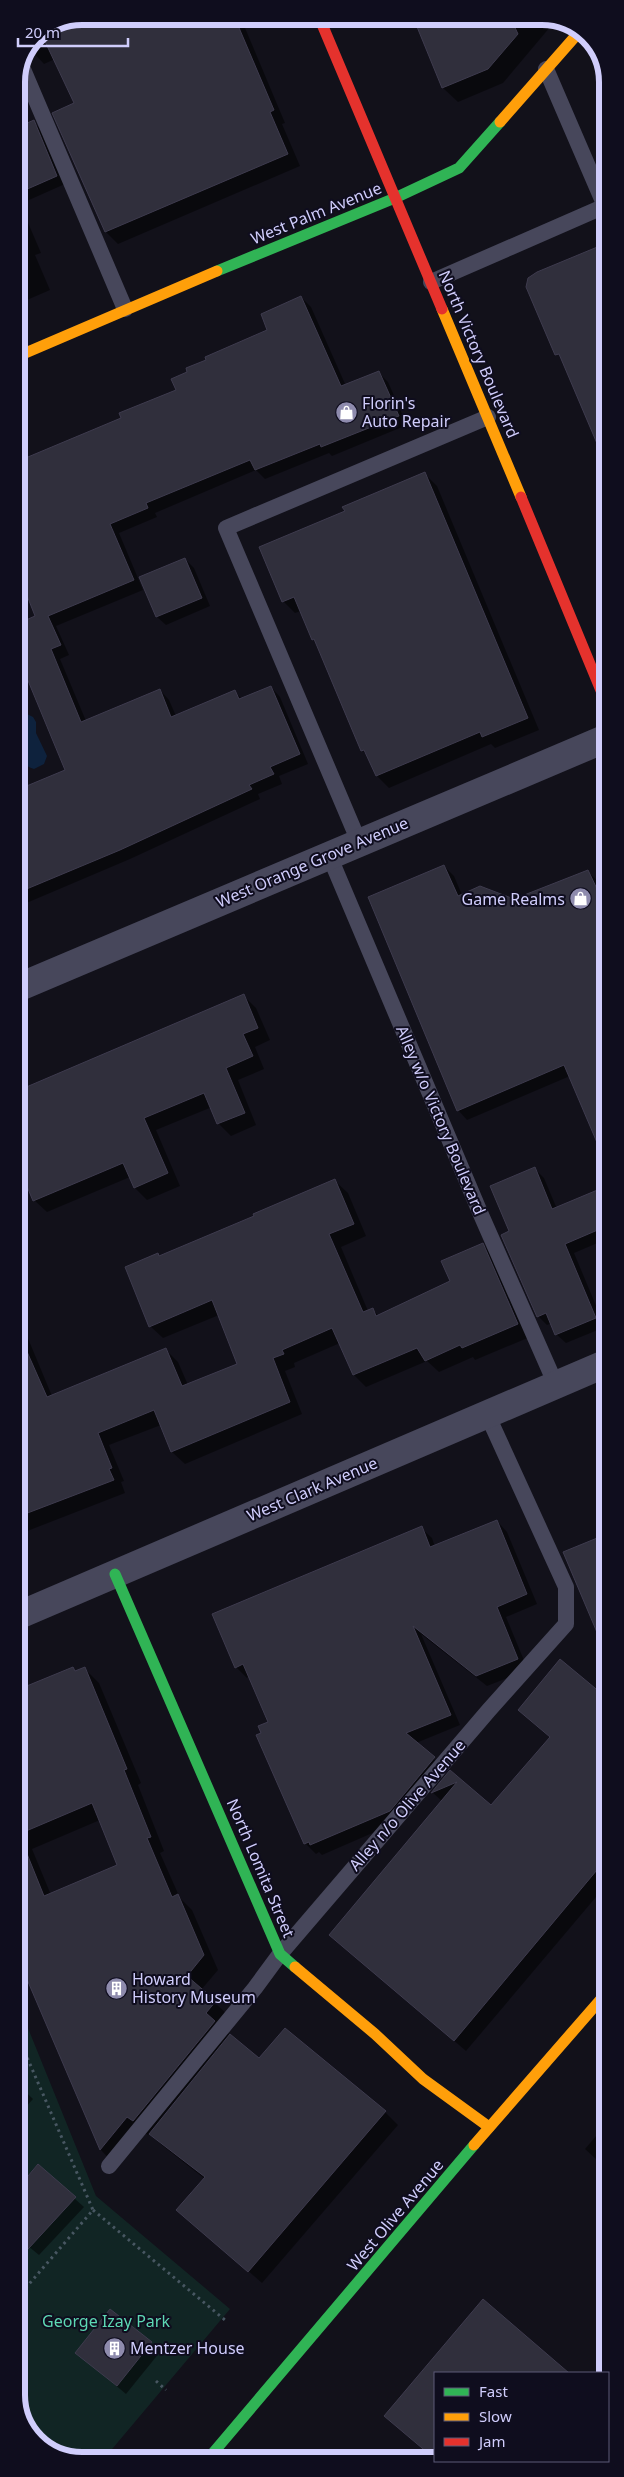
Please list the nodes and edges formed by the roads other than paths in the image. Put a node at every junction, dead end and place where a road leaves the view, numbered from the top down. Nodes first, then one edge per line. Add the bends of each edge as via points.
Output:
1 (323, 25) edge
2 (575, 36) edge
3 (546, 69) junction
4 (26, 75) edge
5 (599, 192) edge
6 (395, 198) junction
7 (599, 209) edge
8 (431, 282) junction
9 (125, 309) junction
10 (25, 353) edge
11 (488, 417) junction
12 (599, 686) edge
13 (599, 741) edge
14 (360, 842) junction
15 (329, 854) junction
16 (25, 985) edge
17 (599, 1367) edge
18 (556, 1385) junction
19 (487, 1414) junction
20 (115, 1574) junction
21 (25, 1613) edge
22 (280, 1954) junction
23 (599, 2001) edge
24 (489, 2127) junction
25 (109, 2166) dead end
26 (214, 2452) edge

1 - 6 main road, North Victory Boulevard
2 - 3 main road, West Palm Avenue
3 - 5 lane
3 - 6 main road, West Palm Avenue via 459,168
4 - 9 lane
6 - 8 main road, North Victory Boulevard
6 - 9 main road, West Palm Avenue
7 - 8 lane
8 - 11 main road, North Victory Boulevard
9 - 10 main road, West Palm Avenue
11 - 12 main road, North Victory Boulevard
11 - 14 lane via 226,528
13 - 14 street, West Orange Grove Avenue
14 - 15 street, West Orange Grove Avenue
15 - 16 street, West Orange Grove Avenue
15 - 18 lane, Alley w/o Victory Boulevard
17 - 18 street, West Clark Avenue
18 - 19 street, West Clark Avenue
19 - 20 street, West Clark Avenue
19 - 22 lane, Alley n/o Olive Avenue via 566,1587 566,1624
20 - 21 street, West Clark Avenue
20 - 22 main road, North Lomita Street
22 - 24 main road, North Lomita Street via 423,2079
22 - 25 lane, Alley n/o Olive Avenue
23 - 24 main road, West Olive Avenue
24 - 26 main road, West Olive Avenue

